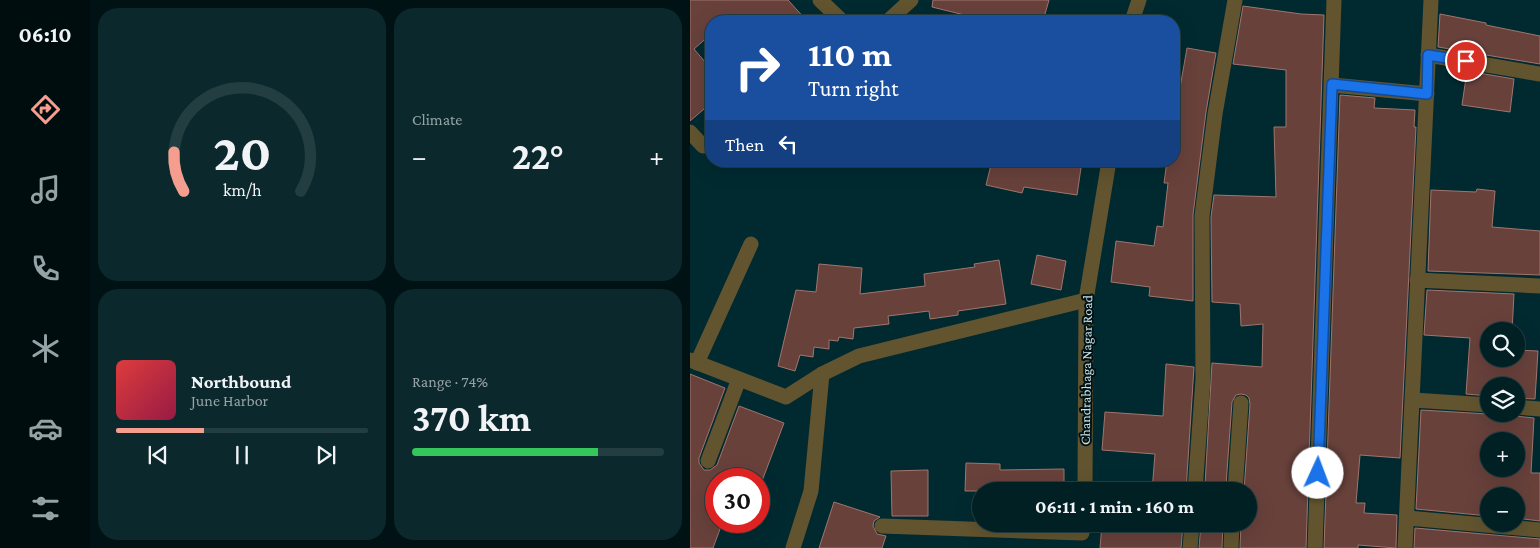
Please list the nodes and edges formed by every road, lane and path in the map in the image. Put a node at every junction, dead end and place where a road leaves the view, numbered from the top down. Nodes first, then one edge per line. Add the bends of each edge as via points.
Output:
1 (820, 0) edge
2 (911, 0) edge
3 (1139, 0) edge
4 (1235, 0) edge
5 (1334, 0) edge
6 (1431, 0) edge
7 (836, 15) edge
8 (895, 15) edge
9 (1134, 15) edge
10 (1428, 55) junction
11 (1540, 74) edge
12 (1332, 84) junction
13 (1427, 94) junction
14 (690, 132) edge
15 (703, 146) dead end
16 (1107, 167) edge
17 (751, 244) dead end
18 (1417, 280) junction
19 (1540, 286) edge
20 (1086, 300) junction
21 (694, 362) edge
22 (822, 374) junction
23 (739, 379) junction
24 (1413, 400) junction
25 (1241, 403) dead end
26 (1480, 404) edge
27 (1525, 408) edge
28 (1540, 409) edge
29 (708, 461) dead end
30 (1085, 482) edge
31 (1196, 482) edge
32 (1236, 482) edge
33 (1408, 518) junction
34 (882, 526) dead end
35 (1540, 530) edge
36 (1191, 532) edge
37 (1232, 532) edge
38 (1081, 535) edge
39 (793, 548) edge
40 (1190, 548) edge
41 (1231, 548) edge
42 (1315, 548) edge
43 (1405, 548) edge

1 - 7 street
2 - 8 street
3 - 9 street
4 - 31 street via 1215,114 1202,216 1203,379
5 - 12 street
6 - 10 street
10 - 11 street
10 - 13 street
12 - 13 street
12 - 42 street
13 - 18 street
14 - 15 street
16 - 20 street, Chandrabhaga Nagar Road
17 - 21 street
18 - 19 street
18 - 24 street
20 - 22 street via 859,356
20 - 30 street, Chandrabhaga Nagar Road
21 - 23 street
22 - 23 street via 786,397
22 - 39 street via 811,491
23 - 29 street
24 - 26 street
24 - 33 street
25 - 32 street
27 - 28 street
33 - 35 street
33 - 43 street
34 - 38 street
36 - 40 street
37 - 41 street

